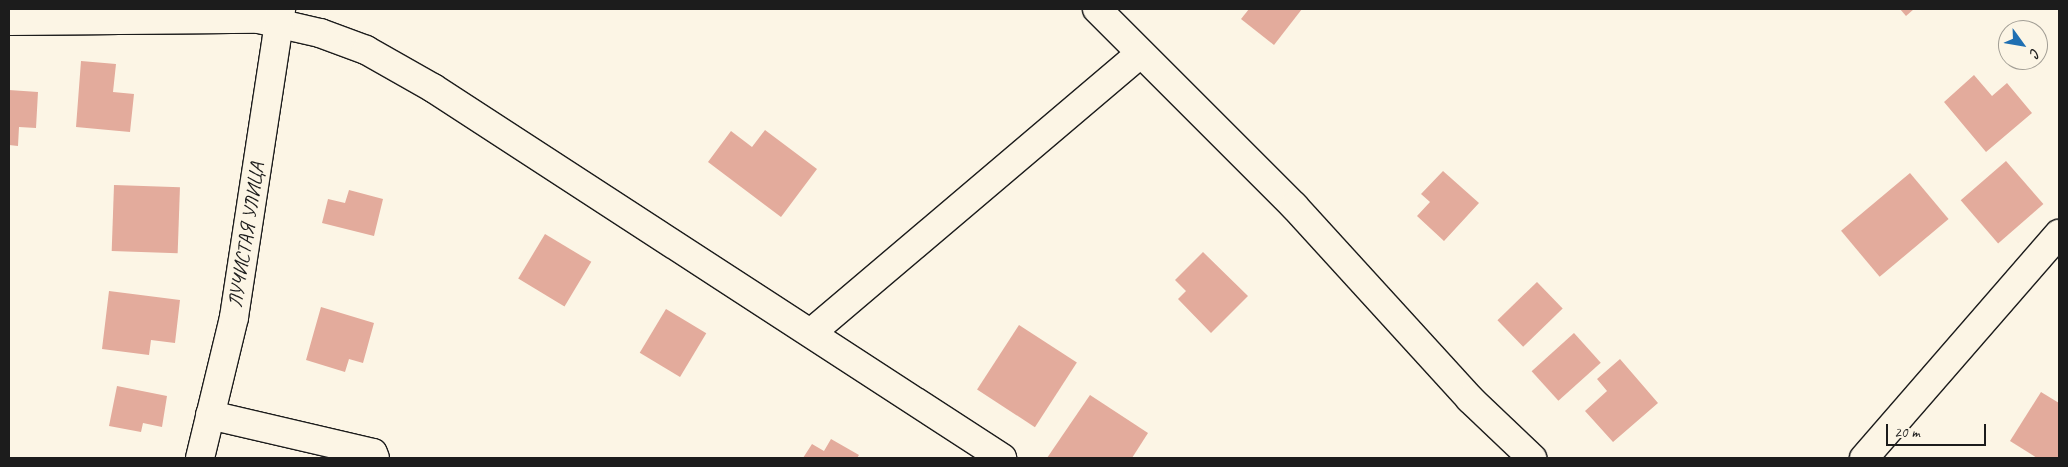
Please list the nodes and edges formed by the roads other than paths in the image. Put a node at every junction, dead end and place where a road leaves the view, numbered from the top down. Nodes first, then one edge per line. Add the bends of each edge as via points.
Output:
1 (1097, 9) edge
2 (280, 16) edge
3 (9, 21) edge
4 (1141, 53) junction
5 (2059, 234) edge
6 (812, 332) junction
7 (210, 415) junction
8 (200, 458) edge
9 (376, 458) edge
10 (1002, 458) edge
11 (1532, 458) edge
12 (1864, 458) edge

1 - 4 street
2 - 3 street via 259,19
2 - 6 street via 366,50 434,88
2 - 7 street, ЛУЧИСТАЯ УЛИЦА via 234,317
4 - 6 street
4 - 11 street via 1294,206 1470,399
5 - 12 street
6 - 10 street
7 - 8 street, ЛУЧИСТАЯ УЛИЦА
7 - 9 street via 373,453

